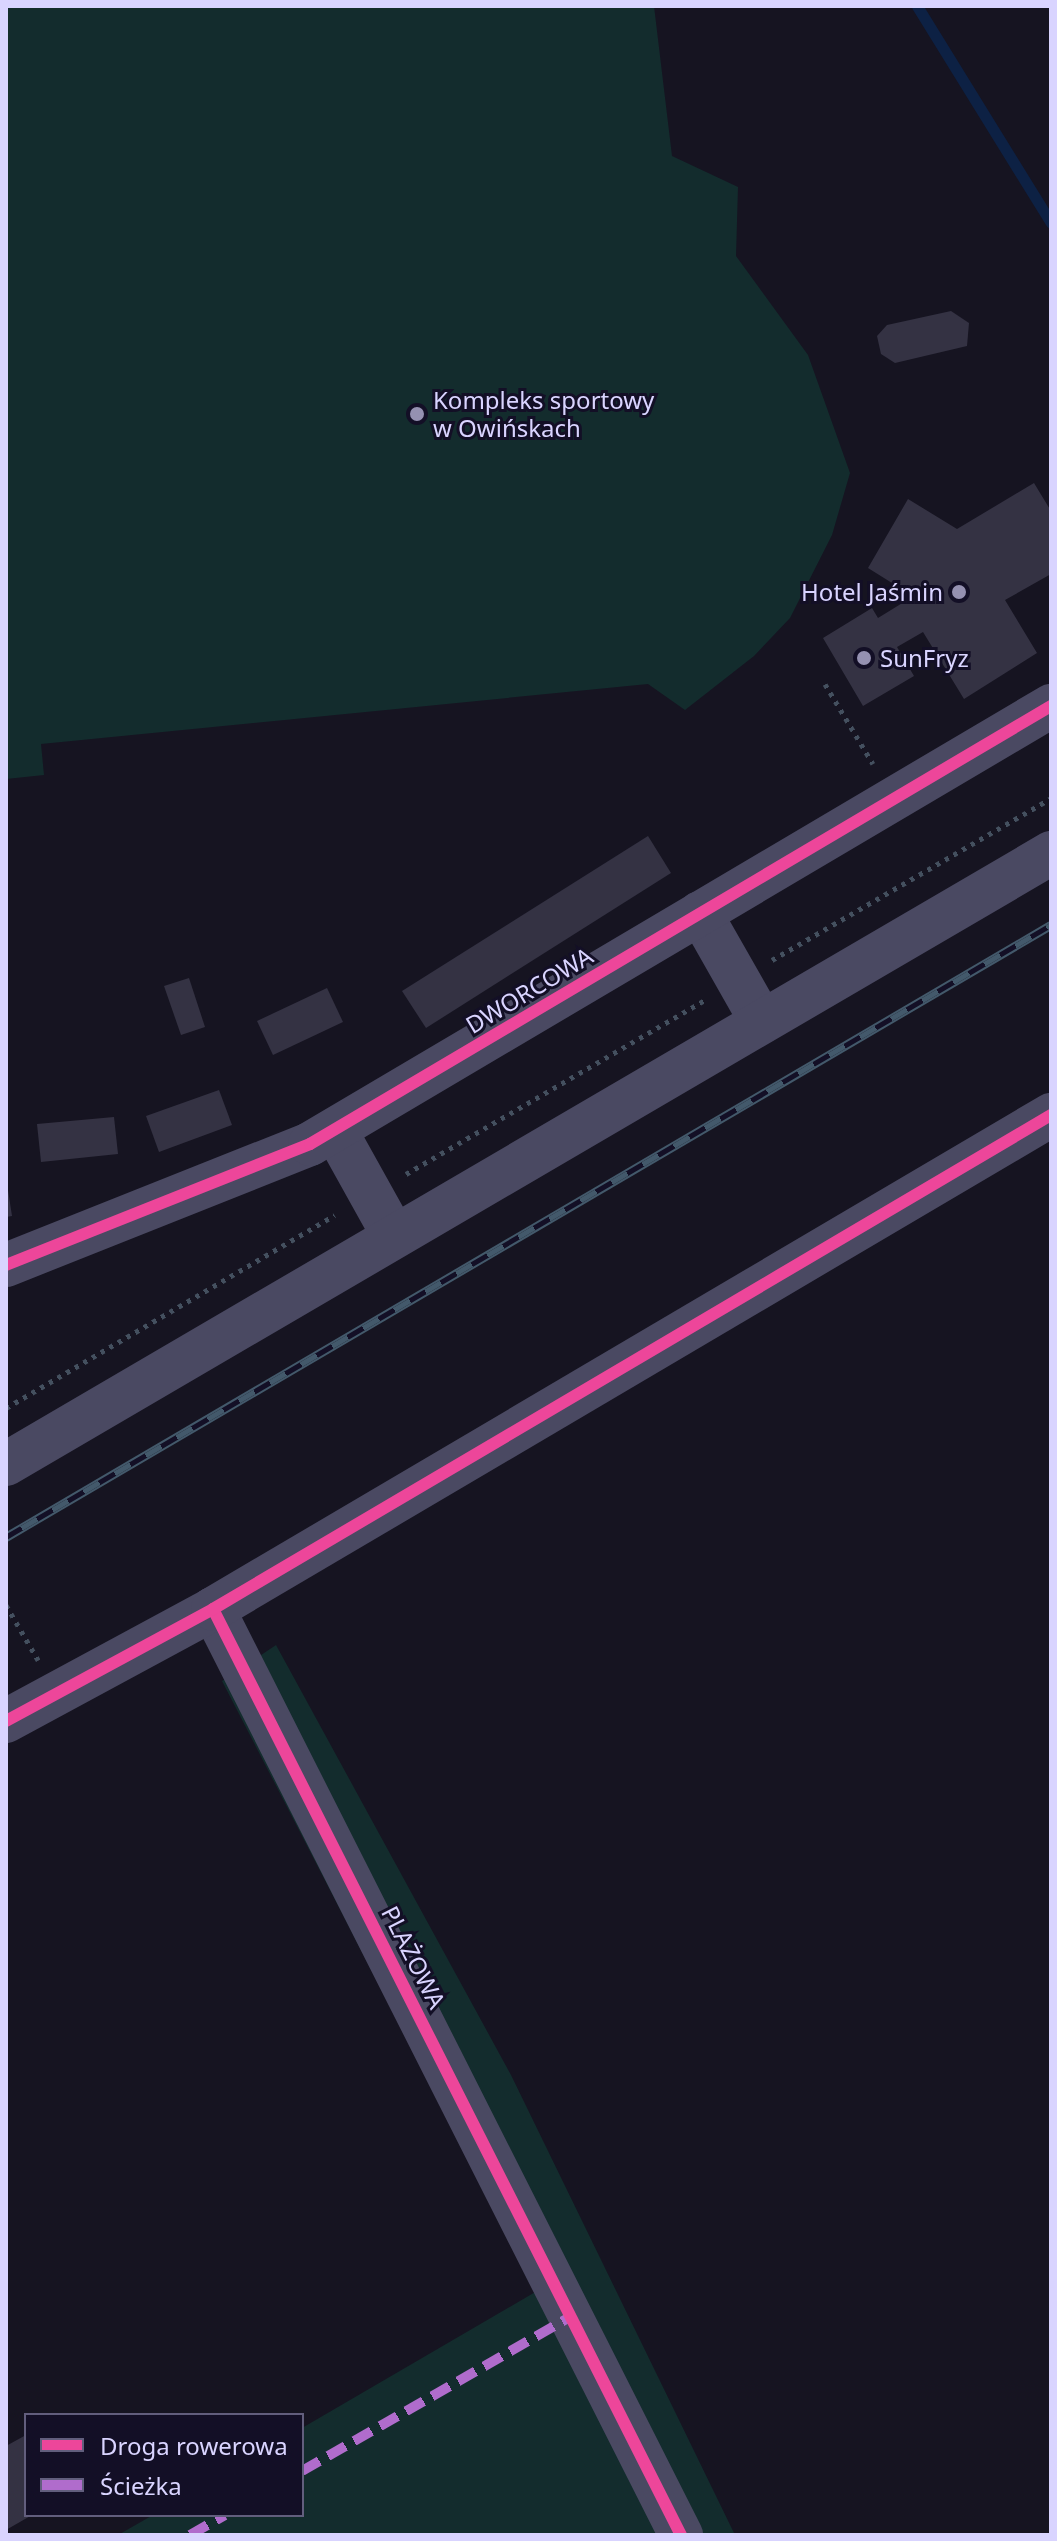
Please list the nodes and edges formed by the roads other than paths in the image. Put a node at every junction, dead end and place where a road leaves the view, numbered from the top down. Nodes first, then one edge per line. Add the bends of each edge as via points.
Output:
1 (1051, 706) edge
2 (1051, 853) edge
3 (700, 913) junction
4 (762, 1022) junction
5 (1051, 1115) edge
6 (335, 1130) junction
7 (394, 1236) junction
8 (6, 1265) edge
9 (6, 1464) edge
10 (213, 1609) junction
11 (6, 1721) edge
12 (681, 2535) edge

1 - 3 street, DWORCOWA
2 - 4 street
3 - 4 street
3 - 6 street, DWORCOWA
4 - 7 street
5 - 10 street
6 - 7 street
6 - 8 street, DWORCOWA via 255,1170
7 - 9 street
10 - 11 street
10 - 12 street, PLAŻOWA

